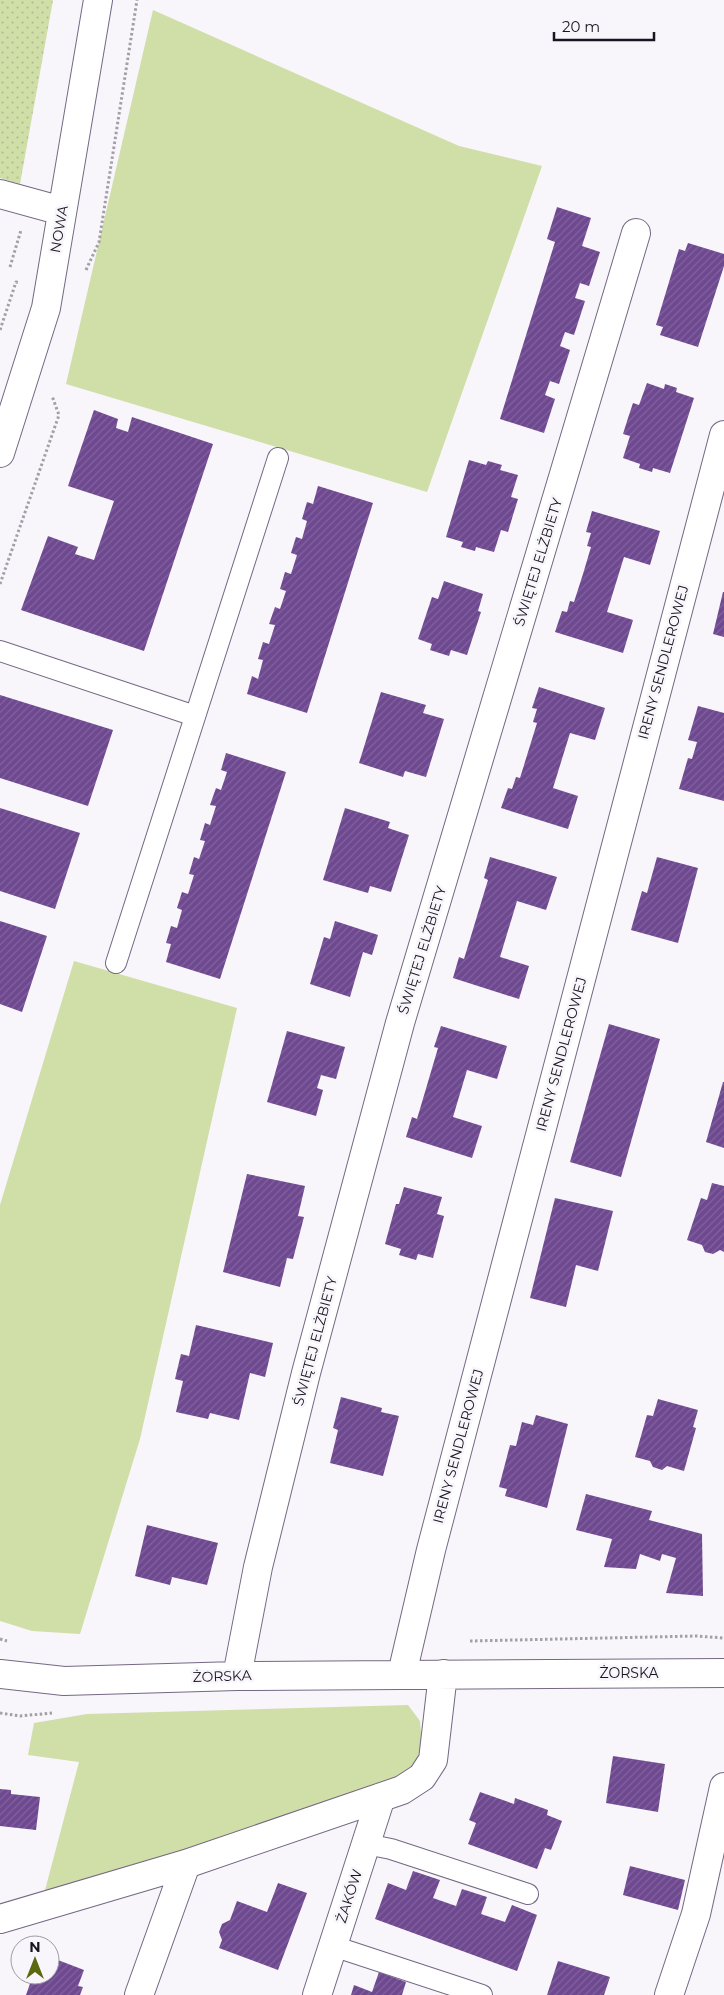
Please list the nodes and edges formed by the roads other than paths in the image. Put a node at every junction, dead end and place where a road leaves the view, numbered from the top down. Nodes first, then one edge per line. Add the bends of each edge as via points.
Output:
1 (98, 0) edge
2 (0, 194) edge
3 (62, 210) junction
4 (636, 233) dead end
5 (724, 435) edge
6 (0, 453) edge
7 (278, 458) dead end
8 (0, 651) edge
9 (195, 716) junction
10 (116, 963) dead end
11 (724, 1673) edge
12 (0, 1674) edge
13 (402, 1674) junction
14 (444, 1674) junction
15 (236, 1676) junction
16 (724, 1787) edge
17 (381, 1797) junction
18 (366, 1844) junction
19 (186, 1864) junction
20 (528, 1894) dead end
21 (0, 1919) edge
22 (333, 1946) junction
23 (140, 1995) edge
24 (318, 1995) edge
25 (482, 1995) edge
26 (669, 1995) edge

1 - 3 street, NOWA
2 - 3 street
3 - 6 street, NOWA via 46,308
4 - 15 street, ŚWIĘTEJ ELŻBIETY via 400,1023 306,1373 258,1567
5 - 13 street, IRENY SENDLEROWEJ via 492,1314
7 - 9 lane
8 - 9 lane
9 - 10 lane
11 - 14 street, ŻORSKA
12 - 15 street, ŻORSKA via 64,1681
13 - 14 street, ŻORSKA
13 - 15 street, ŻORSKA
14 - 17 street via 434,1760 422,1776 402,1790
16 - 26 street via 696,1914
17 - 18 street, ŻAKÓW
17 - 19 street
18 - 20 lane
18 - 22 street, ŻAKÓW
19 - 21 street
19 - 23 street
22 - 24 street, ŻAKÓW
22 - 25 lane

